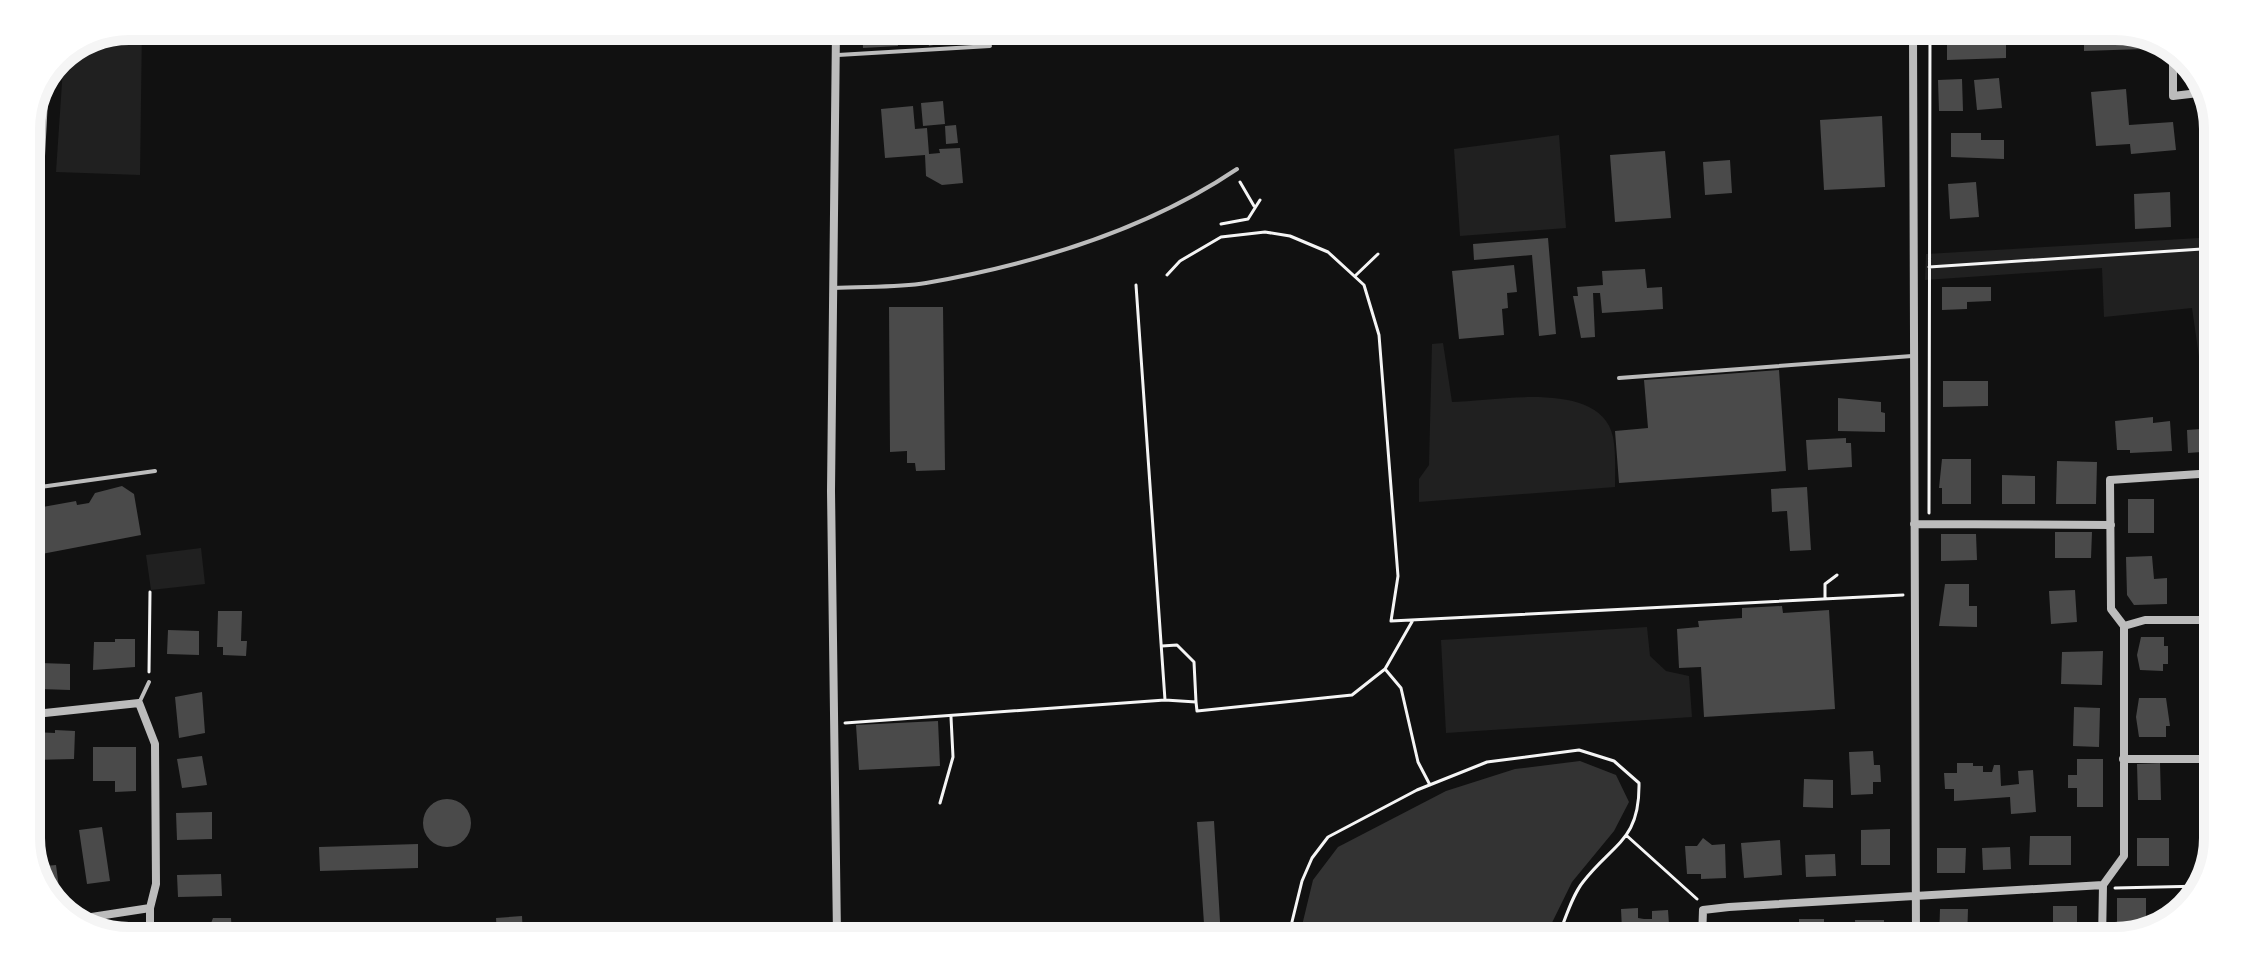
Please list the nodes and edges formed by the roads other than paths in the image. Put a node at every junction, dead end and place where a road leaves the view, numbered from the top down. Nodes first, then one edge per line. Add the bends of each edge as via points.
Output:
1 (836, 40) edge
2 (1913, 40) edge
3 (990, 46) dead end
4 (836, 55) junction
5 (2174, 62) edge
6 (2197, 93) edge
7 (44, 104) edge
8 (1234, 171) road end
9 (40, 175) edge
10 (833, 288) junction
11 (1915, 355) junction
12 (1619, 378) dead end
13 (155, 471) dead end
14 (2204, 474) edge
15 (40, 487) edge
16 (1914, 524) junction
17 (2111, 525) junction
18 (2204, 620) edge
19 (2124, 626) junction
20 (149, 682) road end
21 (139, 703) junction
22 (40, 714) edge
23 (2123, 759) junction
24 (2200, 759) dead end
25 (2103, 885) junction
26 (1917, 895) junction
27 (150, 908) junction
28 (89, 917) edge
29 (150, 927) edge
30 (837, 927) edge
31 (1702, 927) edge
32 (1916, 927) edge
33 (2102, 927) edge

1 - 4 street
2 - 11 street
3 - 4 lane
4 - 10 street
5 - 6 street via 2173,96
7 - 9 street
8 - 10 lane via 1138,225 1032,259 923,283
10 - 30 street
11 - 12 lane
11 - 16 street
13 - 15 lane
14 - 17 street via 2110,480
16 - 17 street
16 - 26 street
17 - 19 street via 2111,609
18 - 19 street via 2145,620
19 - 23 street
20 - 21 lane
21 - 22 street
21 - 27 street via 155,744 156,884
23 - 24 street
23 - 25 street via 2124,856
25 - 26 street
25 - 33 street
26 - 31 street via 1703,910
26 - 32 street
27 - 28 street
27 - 29 street

